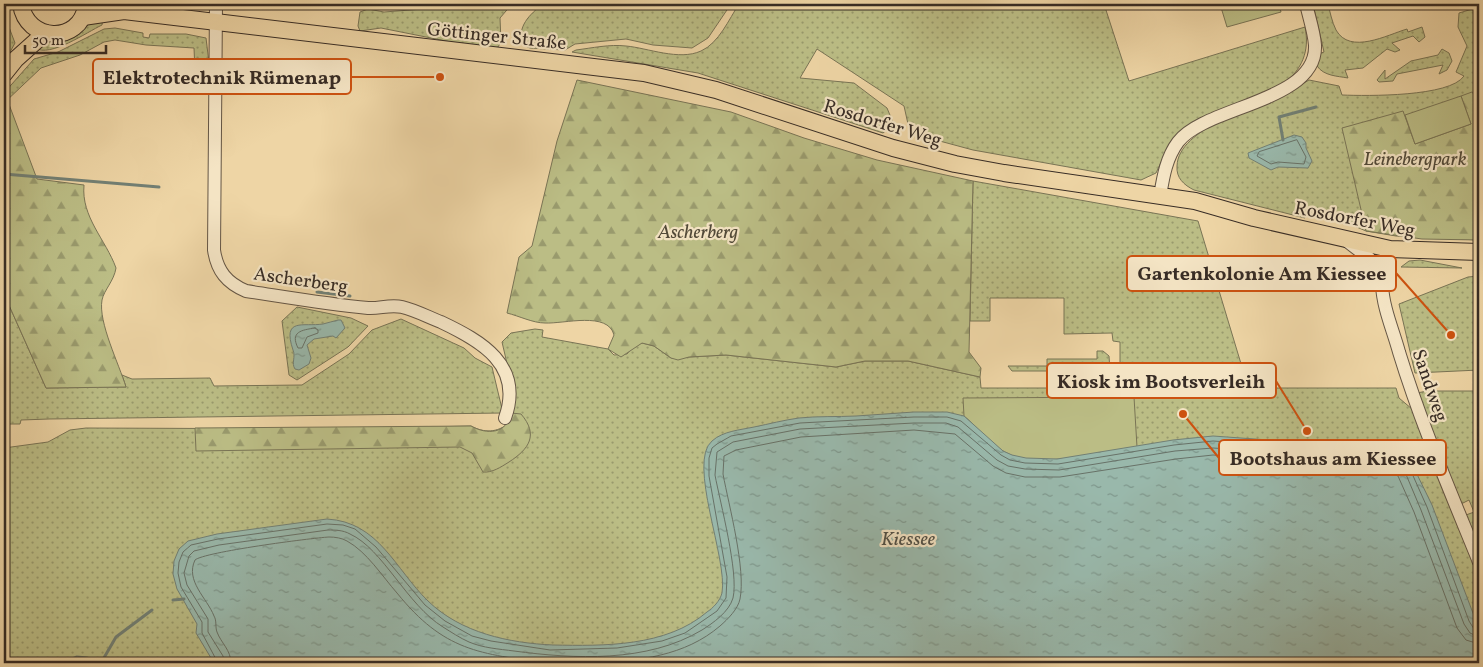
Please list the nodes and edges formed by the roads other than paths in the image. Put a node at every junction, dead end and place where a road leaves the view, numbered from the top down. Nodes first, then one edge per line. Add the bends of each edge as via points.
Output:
1 (20, 4) edge
2 (105, 4) edge
3 (216, 4) edge
4 (1306, 4) edge
5 (85, 10) edge
6 (124, 11) junction
7 (215, 22) junction
8 (29, 23) junction
9 (45, 33) junction
10 (16, 59) junction
11 (599, 67) joint
12 (4, 74) edge
13 (1160, 196) junction
14 (1342, 238) junction
15 (1390, 249) junction
16 (1479, 252) edge
17 (1382, 287) junction
18 (1385, 302) junction
19 (506, 418) dead end
20 (1479, 562) edge

1 - 8 main road
2 - 6 main road, Göttinger Straße
3 - 7 street, Ascherberg
4 - 13 street via 1315,44 1306,71 1286,88 1186,134 1168,162
5 - 6 main road, Göttinger Straße
5 - 9 main road, Göttinger Straße via 70,30 58,34
6 - 7 main road, Göttinger Straße
7 - 11 main road, Göttinger Straße
7 - 19 street, Ascherberg via 214,250 215,261 222,274 236,287 246,291 370,308 401,306 471,337 492,352 502,365 509,395
8 - 9 main road
8 - 10 main road
9 - 10 main road
10 - 12 main road
11 - 13 main road, Rosdorfer Weg via 644,73 716,90 892,148 956,164
13 - 14 main road, Rosdorfer Weg via 1194,207
14 - 15 main road, Rosdorfer Weg
14 - 17 street via 1369,258
15 - 16 main road, Rosdorfer Weg
15 - 17 street, Sandweg via 1383,263
15 - 18 street, Sandweg
17 - 18 street, Sandweg
18 - 20 street, Sandweg via 1414,400

